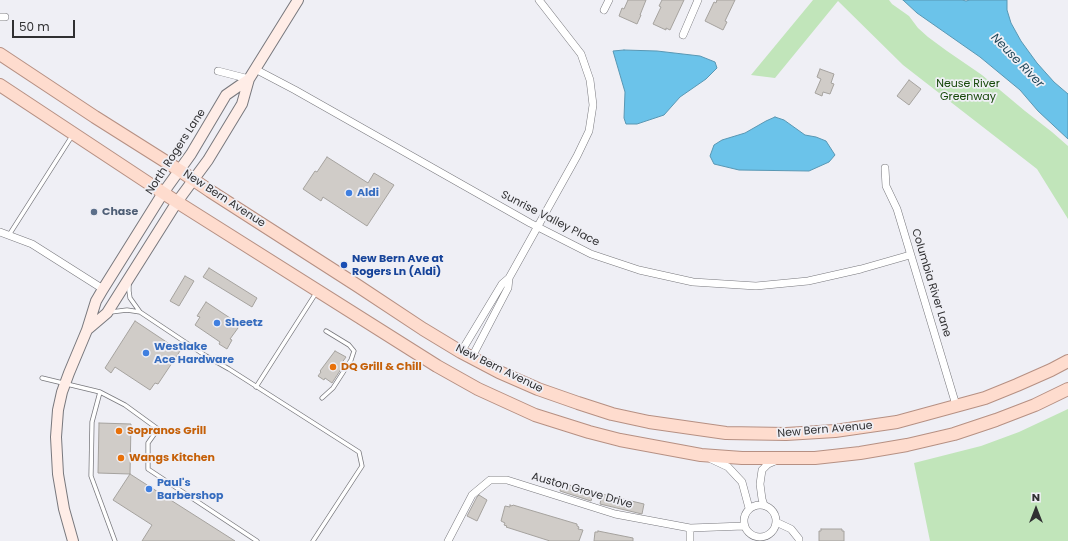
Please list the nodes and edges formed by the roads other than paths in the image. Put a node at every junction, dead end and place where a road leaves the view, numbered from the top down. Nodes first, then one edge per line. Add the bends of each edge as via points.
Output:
1 (298, 0) edge
2 (539, 0) edge
3 (609, 0) edge
4 (698, 0) edge
5 (604, 10) dead end
6 (683, 36) dead end
7 (0, 54) edge
8 (255, 69) junction
9 (218, 71) dead end
10 (249, 79) junction
11 (0, 85) edge
12 (74, 133) junction
13 (885, 168) dead end
14 (179, 170) junction
15 (194, 180) junction
16 (163, 193) junction
17 (177, 202) junction
18 (538, 227) junction
19 (0, 232) edge
20 (9, 235) junction
21 (910, 255) junction
22 (130, 276) junction
23 (509, 278) junction
24 (103, 289) junction
25 (318, 291) junction
26 (140, 312) junction
27 (107, 313) junction
28 (87, 330) junction
29 (326, 331) dead end
30 (466, 355) junction
31 (1068, 361) edge
32 (42, 378) dead end
33 (65, 384) junction
34 (256, 387) junction
35 (1068, 389) edge
36 (100, 392) junction
37 (322, 398) dead end
38 (956, 405) junction
39 (701, 455) junction
40 (781, 459) junction
41 (764, 505) junction
42 (749, 508) junction
43 (776, 522) junction
44 (744, 526) junction
45 (690, 528) junction
46 (73, 541) edge
47 (115, 541) edge
48 (257, 541) edge
49 (313, 541) edge
50 (448, 541) edge
51 (690, 541) edge
52 (799, 541) edge

1 - 8 street, North Rogers Lane
2 - 18 street via 581,54 590,80 593,105 589,131
3 - 5 street
4 - 6 street
7 - 14 main road, New Bern Avenue
8 - 10 street, North Rogers Lane
8 - 18 street, Sunrise Valley Place
9 - 10 street
10 - 14 street, North Rogers Lane via 226,95
10 - 15 street, North Rogers Lane via 242,104
11 - 12 main road
12 - 16 main road
12 - 20 lane
13 - 21 street, Columbia River Lane via 886,186 897,209
14 - 15 main road, New Bern Avenue
14 - 16 street, North Rogers Lane
15 - 17 street, North Rogers Lane
15 - 30 main road, New Bern Avenue
16 - 17 main road
16 - 24 street, North Rogers Lane
17 - 22 street, North Rogers Lane
17 - 25 main road
18 - 21 street, Sunrise Valley Place via 591,254 639,270 694,282 756,286 808,281
18 - 23 street
19 - 20 street
20 - 24 street via 32,244
21 - 38 street, Columbia River Lane
22 - 26 lane via 130,298
22 - 27 street, North Rogers Lane
23 - 30 street via 502,284
23 - 30 street via 508,288
24 - 28 street, North Rogers Lane via 96,301
25 - 34 lane
25 - 39 main road via 437,366 478,389 535,415 620,440
26 - 27 lane via 127,310
26 - 34 lane
27 - 28 street, North Rogers Lane
28 - 33 street, North Rogers Lane
29 - 37 lane via 354,351 333,388
30 - 38 main road, New Bern Avenue via 538,389 612,414 726,433 786,434 835,431 897,422
31 - 38 main road, New Bern Avenue via 1017,386
32 - 33 lane
33 - 36 lane
33 - 46 street, North Rogers Lane via 58,410 56,437 58,474
34 - 49 lane via 359,452 362,466
35 - 40 main road via 1035,405 954,434 860,453
36 - 47 lane via 92,422 91,476
36 - 48 lane via 158,429 148,443 148,469
39 - 40 main road
39 - 42 street via 728,467 742,482
40 - 41 street via 768,464 762,470 760,484
41 - 42 street
41 - 43 street via 774,513
42 - 44 street via 744,515
43 - 44 street via 770,533 760,537 750,534
43 - 52 street via 791,529
44 - 45 street, Auston Grove Drive
45 - 50 street, Auston Grove Drive via 615,514 507,480 490,480 472,495
45 - 51 street

